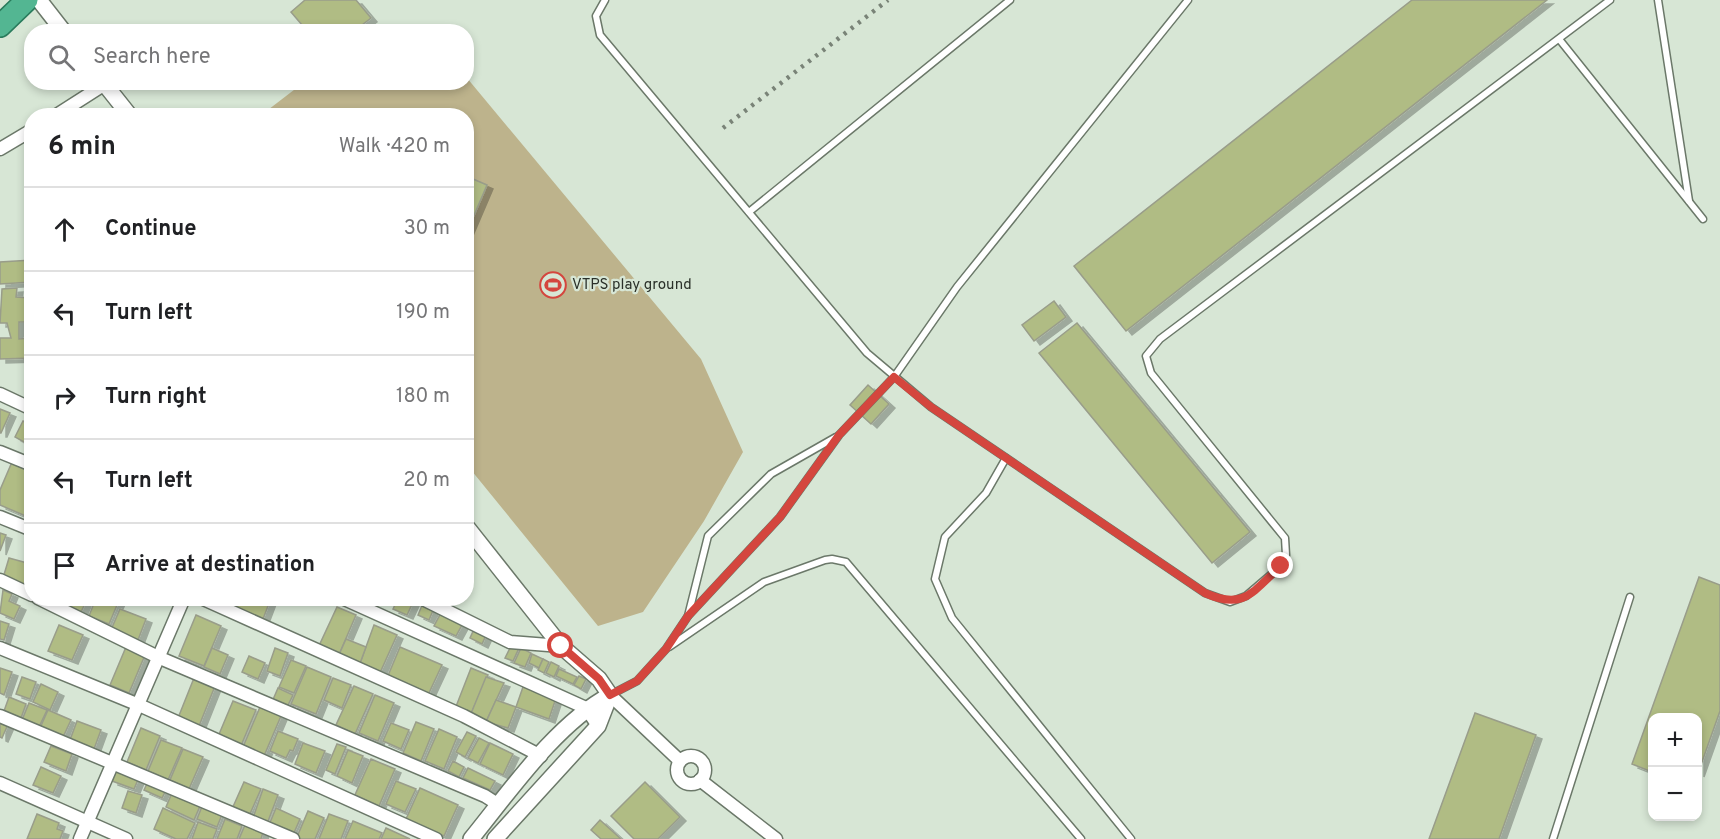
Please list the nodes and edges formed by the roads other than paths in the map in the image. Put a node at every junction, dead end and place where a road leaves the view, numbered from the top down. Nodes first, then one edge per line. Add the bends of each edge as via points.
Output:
1 (27, 0) edge
2 (39, 0) edge
3 (605, 0) edge
4 (1010, 0) edge
5 (1188, 0) edge
6 (1610, 0) edge
7 (1658, 0) edge
8 (58, 24) edge
9 (0, 26) edge
10 (1559, 39) junction
11 (94, 90) edge
12 (110, 90) edge
13 (67, 108) edge
14 (124, 108) edge
15 (24, 135) edge
16 (0, 149) edge
17 (1689, 202) junction
18 (749, 212) junction
19 (1703, 219) dead end
20 (894, 377) junction
21 (0, 394) edge
22 (24, 405) edge
23 (839, 435) junction
24 (0, 452) edge
25 (1006, 458) junction
26 (24, 462) edge
27 (0, 518) edge
28 (24, 527) edge
29 (474, 536) edge
30 (0, 580) edge
31 (24, 591) edge
32 (1630, 597) dead end
33 (54, 606) edge
34 (181, 606) edge
35 (219, 606) edge
36 (360, 606) edge
37 (437, 606) edge
38 (688, 616) junction
39 (561, 646) junction
40 (0, 648) edge
41 (666, 649) junction
42 (160, 658) junction
43 (610, 695) junction
44 (139, 705) junction
45 (586, 708) junction
46 (0, 716) edge
47 (598, 726) junction
48 (541, 756) junction
49 (680, 761) junction
50 (113, 763) junction
51 (700, 780) junction
52 (0, 783) edge
53 (499, 805) junction
54 (87, 822) junction
55 (80, 839) edge
56 (126, 839) edge
57 (293, 839) edge
58 (436, 839) edge
59 (471, 839) edge
60 (495, 839) edge
61 (776, 839) edge
62 (1081, 839) edge
63 (1131, 839) edge
64 (1553, 839) edge

1 - 9 highway
2 - 8 street
3 - 18 lane via 596,16 600,35
4 - 18 lane
5 - 20 lane via 957,287
6 - 10 lane
7 - 17 lane
10 - 17 lane
10 - 25 lane via 1160,339 1146,356 1151,373 1285,538 1286,555 1281,566 1246,596 1230,602 1205,593
11 - 13 street
12 - 14 street
15 - 16 street
17 - 19 lane
18 - 20 lane via 867,353
20 - 23 lane
20 - 25 lane
21 - 22 street
23 - 38 lane via 780,517
23 - 38 lane via 771,474 708,536
24 - 26 street
25 - 63 lane via 987,493 945,537 936,579 952,618
27 - 28 street
29 - 39 street
30 - 31 street
32 - 64 lane
33 - 42 street
34 - 42 street
35 - 48 street
36 - 45 street
37 - 39 street via 510,642
38 - 41 lane
39 - 43 street via 599,679
40 - 44 street
41 - 43 lane via 637,681
41 - 62 lane via 764,582 832,558 846,562
42 - 44 street
42 - 53 street via 377,748
43 - 45 street
43 - 47 street
43 - 49 street
44 - 50 street
44 - 58 street
45 - 47 street
45 - 48 street
46 - 50 street
47 - 60 street
48 - 53 street
49 - 51 street via 680,778 687,783
49 - 51 street via 688,756 700,759 704,772
50 - 54 street
50 - 57 street
51 - 61 street
52 - 54 street
53 - 59 street
54 - 55 street
54 - 56 street

